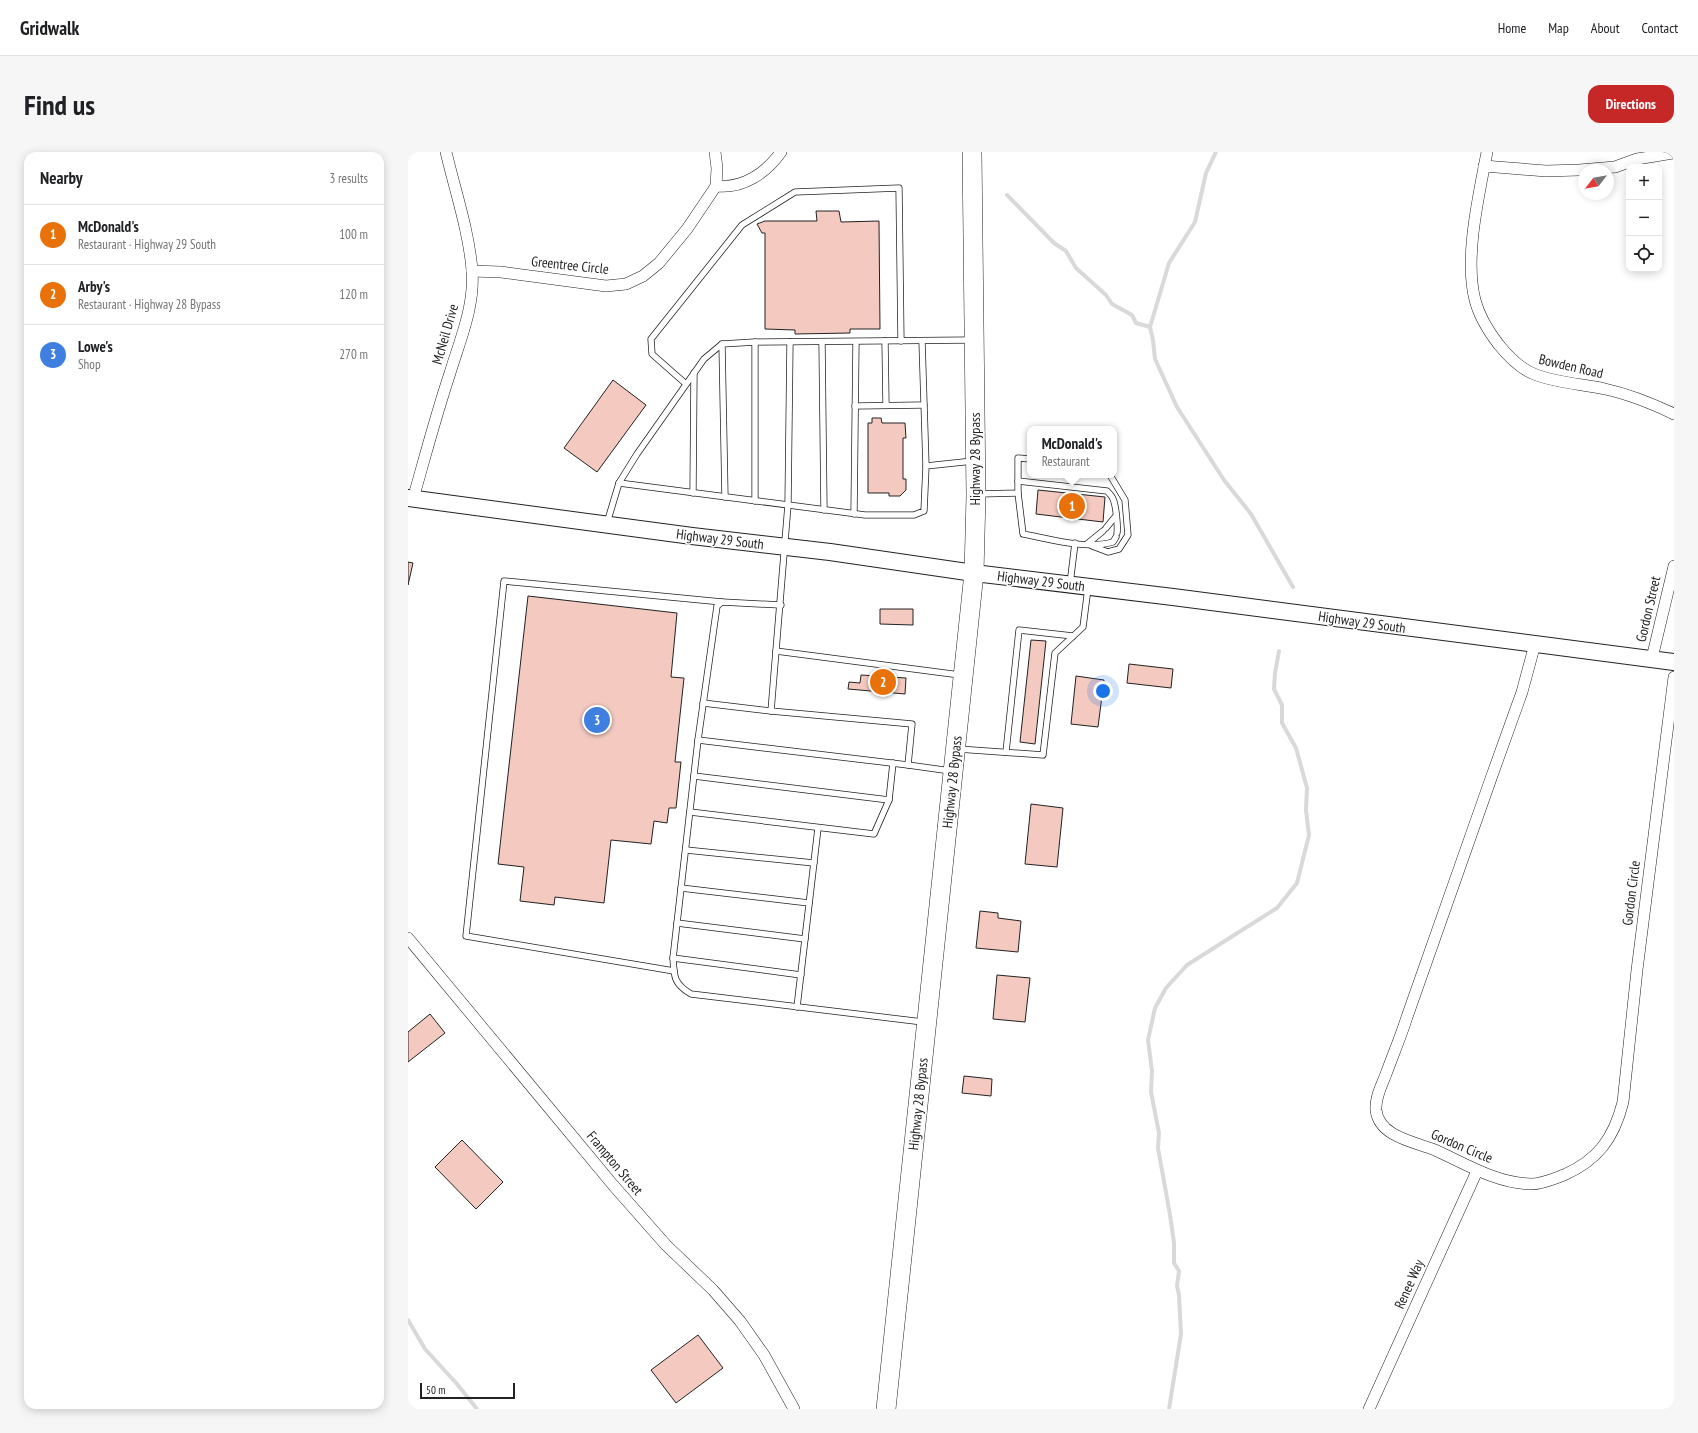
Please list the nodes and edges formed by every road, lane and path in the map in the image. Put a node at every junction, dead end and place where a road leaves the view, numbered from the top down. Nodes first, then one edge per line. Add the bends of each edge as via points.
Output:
1 (446, 152) edge
2 (715, 152) edge
3 (781, 152) edge
4 (972, 152) edge
5 (1487, 152) edge
6 (1674, 153) edge
7 (1484, 166) junction
8 (716, 186) junction
9 (472, 271) junction
10 (974, 340) junction
11 (901, 341) junction
12 (922, 341) junction
13 (755, 342) junction
14 (790, 342) junction
15 (822, 342) junction
16 (856, 342) junction
17 (885, 342) junction
18 (722, 344) junction
19 (694, 373) junction
20 (686, 384) junction
21 (886, 405) junction
22 (924, 405) junction
23 (856, 406) junction
24 (1674, 414) edge
25 (1027, 459) edge
26 (976, 460) junction
27 (926, 466) junction
28 (1112, 478) edge
29 (1018, 481) junction
30 (619, 483) junction
31 (692, 493) junction
32 (1018, 493) junction
33 (976, 494) junction
34 (725, 497) junction
35 (410, 498) edge
36 (755, 501) junction
37 (788, 505) junction
38 (824, 510) junction
39 (854, 514) junction
40 (1115, 517) junction
41 (607, 524) junction
42 (1075, 543) junction
43 (1086, 544) junction
44 (786, 547) junction
45 (1674, 566) edge
46 (974, 573) junction
47 (1070, 584) junction
48 (1088, 586) junction
49 (722, 602) junction
50 (780, 605) junction
51 (1073, 636) junction
52 (1535, 644) junction
53 (776, 651) junction
54 (1652, 658) junction
55 (1674, 662) edge
56 (964, 676) junction
57 (1674, 677) edge
58 (703, 703) junction
59 (771, 711) junction
60 (698, 740) junction
61 (956, 749) junction
62 (1006, 752) junction
63 (893, 763) junction
64 (908, 765) junction
65 (953, 771) junction
66 (694, 776) junction
67 (889, 800) junction
68 (690, 812) junction
69 (818, 828) junction
70 (686, 850) junction
71 (814, 863) junction
72 (681, 888) junction
73 (809, 902) junction
74 (677, 923) junction
75 (408, 938) edge
76 (805, 939) junction
77 (673, 958) junction
78 (674, 971) junction
79 (801, 975) junction
80 (797, 1006) junction
81 (926, 1023) junction
82 (1477, 1171) junction
83 (794, 1409) edge
84 (886, 1409) edge
85 (1369, 1409) edge

1 - 9 street, McNeil Drive
2 - 8 street
3 - 8 street via 768,168 753,178 728,187
4 - 10 highway, Highway 28 Bypass
5 - 7 street, Bowden Road
6 - 7 street via 1637,159 1615,167 1579,170 1546,171
7 - 24 street, Bowden Road via 1471,263 1475,300 1492,336 1507,355 1532,374 1606,390
8 - 9 street, Greentree Circle via 687,229 659,263 643,276 626,284 606,286 501,272
9 - 35 street, McNeil Drive via 471,298 465,332
10 - 12 lane
10 - 26 highway, Highway 28 Bypass
11 - 12 lane
11 - 17 lane
11 - 20 lane via 899,188 796,192 742,225 651,339 652,354
12 - 22 lane
13 - 14 lane
13 - 18 lane
13 - 36 lane
14 - 15 lane
14 - 37 lane
15 - 16 lane
15 - 38 lane
16 - 17 lane
16 - 23 lane
17 - 21 lane
18 - 19 lane via 704,359
18 - 34 lane
19 - 20 lane
19 - 31 lane
20 - 30 lane
21 - 22 lane
21 - 23 lane
22 - 27 lane
23 - 39 lane
25 - 29 lane via 1018,458
26 - 27 lane
26 - 33 highway, Highway 28 Bypass
27 - 39 lane via 924,511 914,515
28 - 43 lane via 1125,500 1128,536 1119,550 1108,552
29 - 32 lane
29 - 40 lane via 1107,491 1113,499
30 - 31 lane
30 - 41 lane
31 - 34 lane
32 - 33 lane
32 - 42 lane via 1023,534
33 - 46 highway, Highway 28 Bypass
34 - 36 lane
35 - 41 main road, Highway 29 South
36 - 37 lane
37 - 38 lane
37 - 44 lane
38 - 39 lane
40 - 43 lane via 1104,530
40 - 43 lane via 1118,524 1113,542 1103,545
41 - 44 main road, Highway 29 South
42 - 43 lane
42 - 47 lane
44 - 46 main road, Highway 29 South
44 - 50 lane
45 - 54 street, Gordon Street
46 - 47 main road, Highway 29 South
46 - 56 highway, Highway 28 Bypass
47 - 48 main road, Highway 29 South
48 - 51 lane via 1083,627
48 - 52 main road, Highway 29 South
49 - 50 lane
49 - 58 lane via 717,606
49 - 78 lane via 504,581 466,936
50 - 53 lane
51 - 62 lane via 1055,653 1043,755
51 - 62 lane via 1019,630
52 - 54 main road, Highway 29 South
52 - 82 street, Gordon Circle via 1522,692 1376,1100 1378,1117 1391,1133
53 - 56 lane
53 - 59 lane
54 - 55 main road, Highway 29 South
56 - 61 highway, Highway 28 Bypass
57 - 82 street, Gordon Circle via 1623,1102 1618,1120 1610,1137 1592,1158 1578,1169 1552,1180 1530,1184
58 - 59 lane
58 - 60 lane
59 - 64 lane via 912,724
60 - 63 lane
60 - 66 lane
61 - 62 lane
61 - 65 highway, Highway 28 Bypass
63 - 64 lane
63 - 67 lane
64 - 65 lane
65 - 81 highway, Highway 28 Bypass
66 - 67 lane
66 - 68 lane
67 - 69 lane via 874,834
68 - 69 lane
68 - 70 lane
69 - 71 lane
70 - 71 lane
70 - 72 lane
71 - 73 lane
72 - 73 lane
72 - 74 lane
73 - 76 lane
74 - 76 lane
74 - 77 lane
75 - 83 street, Frampton Street via 613,1185 666,1245 713,1290 740,1321 764,1355
76 - 79 lane
77 - 78 lane
77 - 79 lane
78 - 80 lane via 674,977 681,988 691,994
79 - 80 lane
80 - 81 lane
81 - 84 highway, Highway 28 Bypass
82 - 85 street, Renee Way

